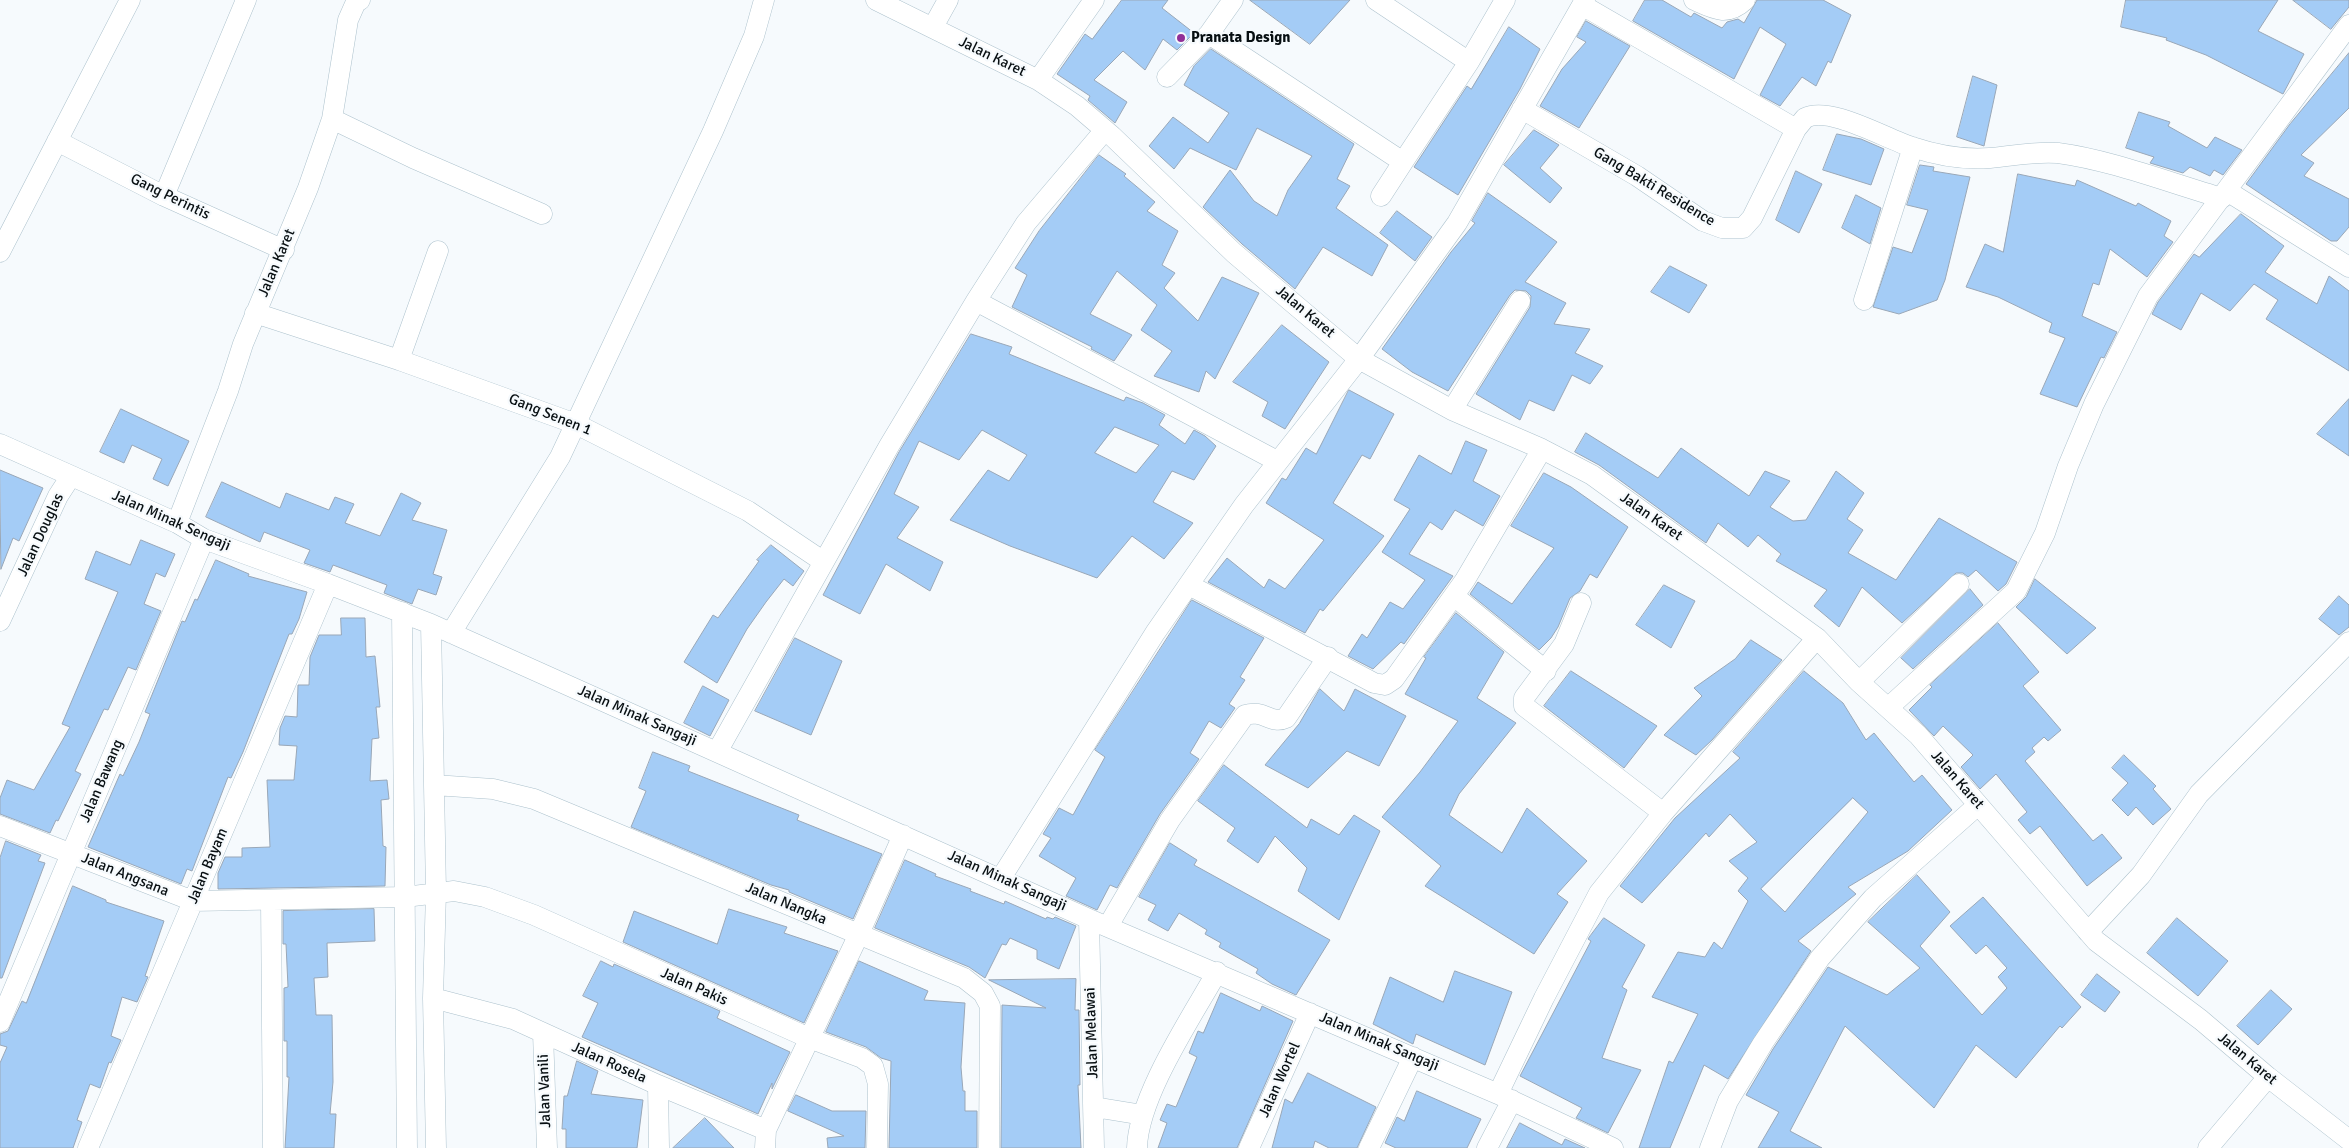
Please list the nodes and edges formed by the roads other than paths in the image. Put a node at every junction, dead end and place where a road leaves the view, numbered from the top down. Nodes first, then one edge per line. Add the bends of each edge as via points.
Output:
1 (130, 0) edge
2 (246, 0) edge
3 (764, 0) edge
4 (876, 0) edge
5 (948, 0) edge
6 (1094, 0) edge
7 (1233, 0) edge
8 (1376, 0) edge
9 (1505, 0) edge
10 (1694, 0) edge
11 (1745, 0) edge
12 (357, 1) edge
13 (1584, 3) edge
14 (2349, 25) edge
15 (933, 27) junction
16 (1209, 34) junction
17 (1469, 62) junction
18 (1167, 77) dead end
19 (1038, 80) junction
20 (1522, 109) junction
21 (332, 119) junction
22 (1796, 129) junction
23 (1105, 130) junction
24 (57, 141) junction
25 (1913, 147) junction
26 (1403, 162) junction
27 (2224, 195) junction
28 (164, 196) junction
29 (1381, 196) dead end
30 (542, 214) dead end
31 (284, 250) junction
32 (438, 251) dead end
33 (0, 252) edge
34 (2349, 267) edge
35 (1864, 300) dead end
36 (976, 301) junction
37 (1520, 301) dead end
38 (256, 313) junction
39 (1359, 359) junction
40 (399, 360) junction
41 (1452, 410) junction
42 (576, 424) junction
43 (0, 444) edge
44 (1542, 449) junction
45 (1277, 461) junction
46 (71, 476) junction
47 (178, 523) junction
48 (204, 539) junction
49 (824, 562) junction
50 (328, 584) junction
51 (1959, 584) dead end
52 (1189, 585) junction
53 (1454, 596) junction
54 (1581, 603) dead end
55 (402, 612) junction
56 (0, 622) edge
57 (431, 624) junction
58 (451, 634) junction
59 (1817, 638) junction
60 (2349, 642) edge
61 (1328, 657) junction
62 (1546, 671) junction
63 (1859, 682) junction
64 (1889, 708) junction
65 (717, 752) junction
66 (434, 785) junction
67 (1978, 806) junction
68 (1663, 813) junction
69 (0, 826) edge
70 (903, 835) junction
71 (72, 854) junction
72 (1001, 878) junction
73 (436, 892) junction
74 (405, 897) junction
75 (271, 900) junction
76 (193, 902) junction
77 (1089, 919) junction
78 (1108, 926) junction
79 (2088, 932) junction
80 (859, 934) junction
81 (1217, 972) junction
82 (433, 998) junction
83 (1310, 1013) junction
84 (0, 1022) edge
85 (543, 1033) junction
86 (809, 1038) junction
87 (1413, 1057) junction
88 (2268, 1077) junction
89 (658, 1085) junction
90 (1505, 1097) junction
91 (1094, 1107) junction
92 (1143, 1115) junction
93 (766, 1139) edge
94 (2349, 1140) edge
95 (1608, 1147) edge
96 (88, 1148) edge
97 (273, 1148) edge
98 (407, 1148) edge
99 (436, 1148) edge
100 (547, 1148) edge
101 (659, 1148) edge
102 (877, 1148) edge
103 (989, 1148) edge
104 (1094, 1148) edge
105 (1137, 1148) edge
106 (1249, 1148) edge
107 (1369, 1148) edge
108 (1488, 1148) edge
109 (1710, 1148) edge
110 (2208, 1148) edge

1 - 24 street
2 - 28 street
3 - 42 street via 754,36 713,131
4 - 15 street, Jalan Karet
5 - 15 street
6 - 19 street
7 - 16 street
8 - 17 street
9 - 17 street
10 - 11 street via 1726,11
12 - 21 street, Jalan Karet via 348,20
13 - 20 street
13 - 22 street
14 - 27 street
15 - 19 street, Jalan Karet
16 - 18 street
16 - 26 street
17 - 26 street
19 - 23 street, Jalan Karet
20 - 22 street, Gang Bakti Residence via 1637,176 1704,221 1722,228 1743,228 1752,218
20 - 39 street via 1457,223
21 - 30 street
21 - 31 street, Jalan Karet
22 - 25 street via 1805,118 1822,114
23 - 36 street via 1026,223
23 - 39 street, Jalan Karet via 1234,253
24 - 28 street, Gang Perintis
24 - 33 street
25 - 27 street via 1967,158 2027,152 2076,156
25 - 35 street
26 - 29 street
27 - 34 street
27 - 64 street via 2148,296 2094,404 2045,533 2016,591
28 - 31 street, Gang Perintis
31 - 38 street, Jalan Karet
32 - 40 street
36 - 45 street
36 - 49 street
37 - 41 street
38 - 40 street, Gang Senen 1
38 - 47 street, Jalan Karet
39 - 41 street, Jalan Karet
39 - 45 street
40 - 42 street, Gang Senen 1
41 - 44 street, Jalan Karet
42 - 49 street, Gang Senen 1 via 748,511
42 - 58 street via 560,456
43 - 46 street, Jalan Minak Sengaji
44 - 53 street
44 - 59 street, Jalan Karet via 1592,475
45 - 52 street
46 - 47 street, Jalan Minak Sengaji
46 - 56 street, Jalan Douglas via 58,496
47 - 48 street, Jalan Minak Sengaji
48 - 50 street, Jalan Minak Sengaji
48 - 71 street, Jalan Bawang
49 - 65 street
50 - 55 street, Jalan Minak Sengaji
50 - 76 street, Jalan Bayam
51 - 63 street
52 - 61 street
52 - 72 street via 1155,633
53 - 61 street via 1394,679 1384,685 1374,683
53 - 62 street
54 - 62 street via 1564,644
55 - 57 street, Jalan Minak Sangaji
55 - 74 street
57 - 58 street, Jalan Minak Sangaji
57 - 66 street
58 - 65 street, Jalan Minak Sangaji
59 - 63 street, Jalan Karet
59 - 68 street
60 - 79 street via 2199,794 2141,875
61 - 78 street via 1286,718 1274,720 1254,712 1244,716 1170,820
62 - 68 street via 1524,698 1524,706
63 - 64 street, Jalan Karet
64 - 67 street, Jalan Karet via 1918,735
65 - 70 street, Jalan Minak Sangaji
66 - 73 street
66 - 80 street, Jalan Nangka via 493,789 534,799
67 - 79 street, Jalan Karet
67 - 109 street via 1873,898 1820,958 1728,1101
68 - 90 street via 1599,893 1544,998
69 - 71 street, Jalan Angsana
70 - 72 street, Jalan Minak Sangaji
70 - 80 street
71 - 76 street, Jalan Angsana
71 - 84 street, Jalan Bawang
72 - 77 street, Jalan Minak Sangaji
73 - 74 street, Jalan Pakis
73 - 82 street
73 - 86 street, Jalan Pakis via 454,891 485,897 534,915
74 - 75 street, Jalan Angsana
74 - 98 street
75 - 76 street, Jalan Angsana
75 - 97 street
76 - 96 street, Jalan Bayam
77 - 78 street, Jalan Minak Sangaji
77 - 91 street, Jalan Melawai
78 - 81 street, Jalan Minak Sangaji
79 - 88 street, Jalan Karet
80 - 86 street
80 - 103 street, Jalan Nangka via 964,978 983,992 990,1006
81 - 83 street, Jalan Minak Sangaji
81 - 92 street via 1168,1060
82 - 85 street, Jalan Rosela via 488,1010
82 - 99 street
83 - 87 street, Jalan Minak Sangaji
83 - 106 street, Jalan Wortel
85 - 89 street, Jalan Rosela
85 - 100 street, Jalan Vanili
86 - 93 street
86 - 102 street, Jalan Pakis via 862,1058 873,1066 878,1084
87 - 90 street, Jalan Minak Sangaji
87 - 107 street
88 - 94 street, Jalan Karet
88 - 110 street
89 - 93 street, Jalan Rosela
89 - 101 street
90 - 95 street, Jalan Minak Sangaji
90 - 108 street
91 - 92 street
91 - 104 street, Jalan Melawai
92 - 105 street

